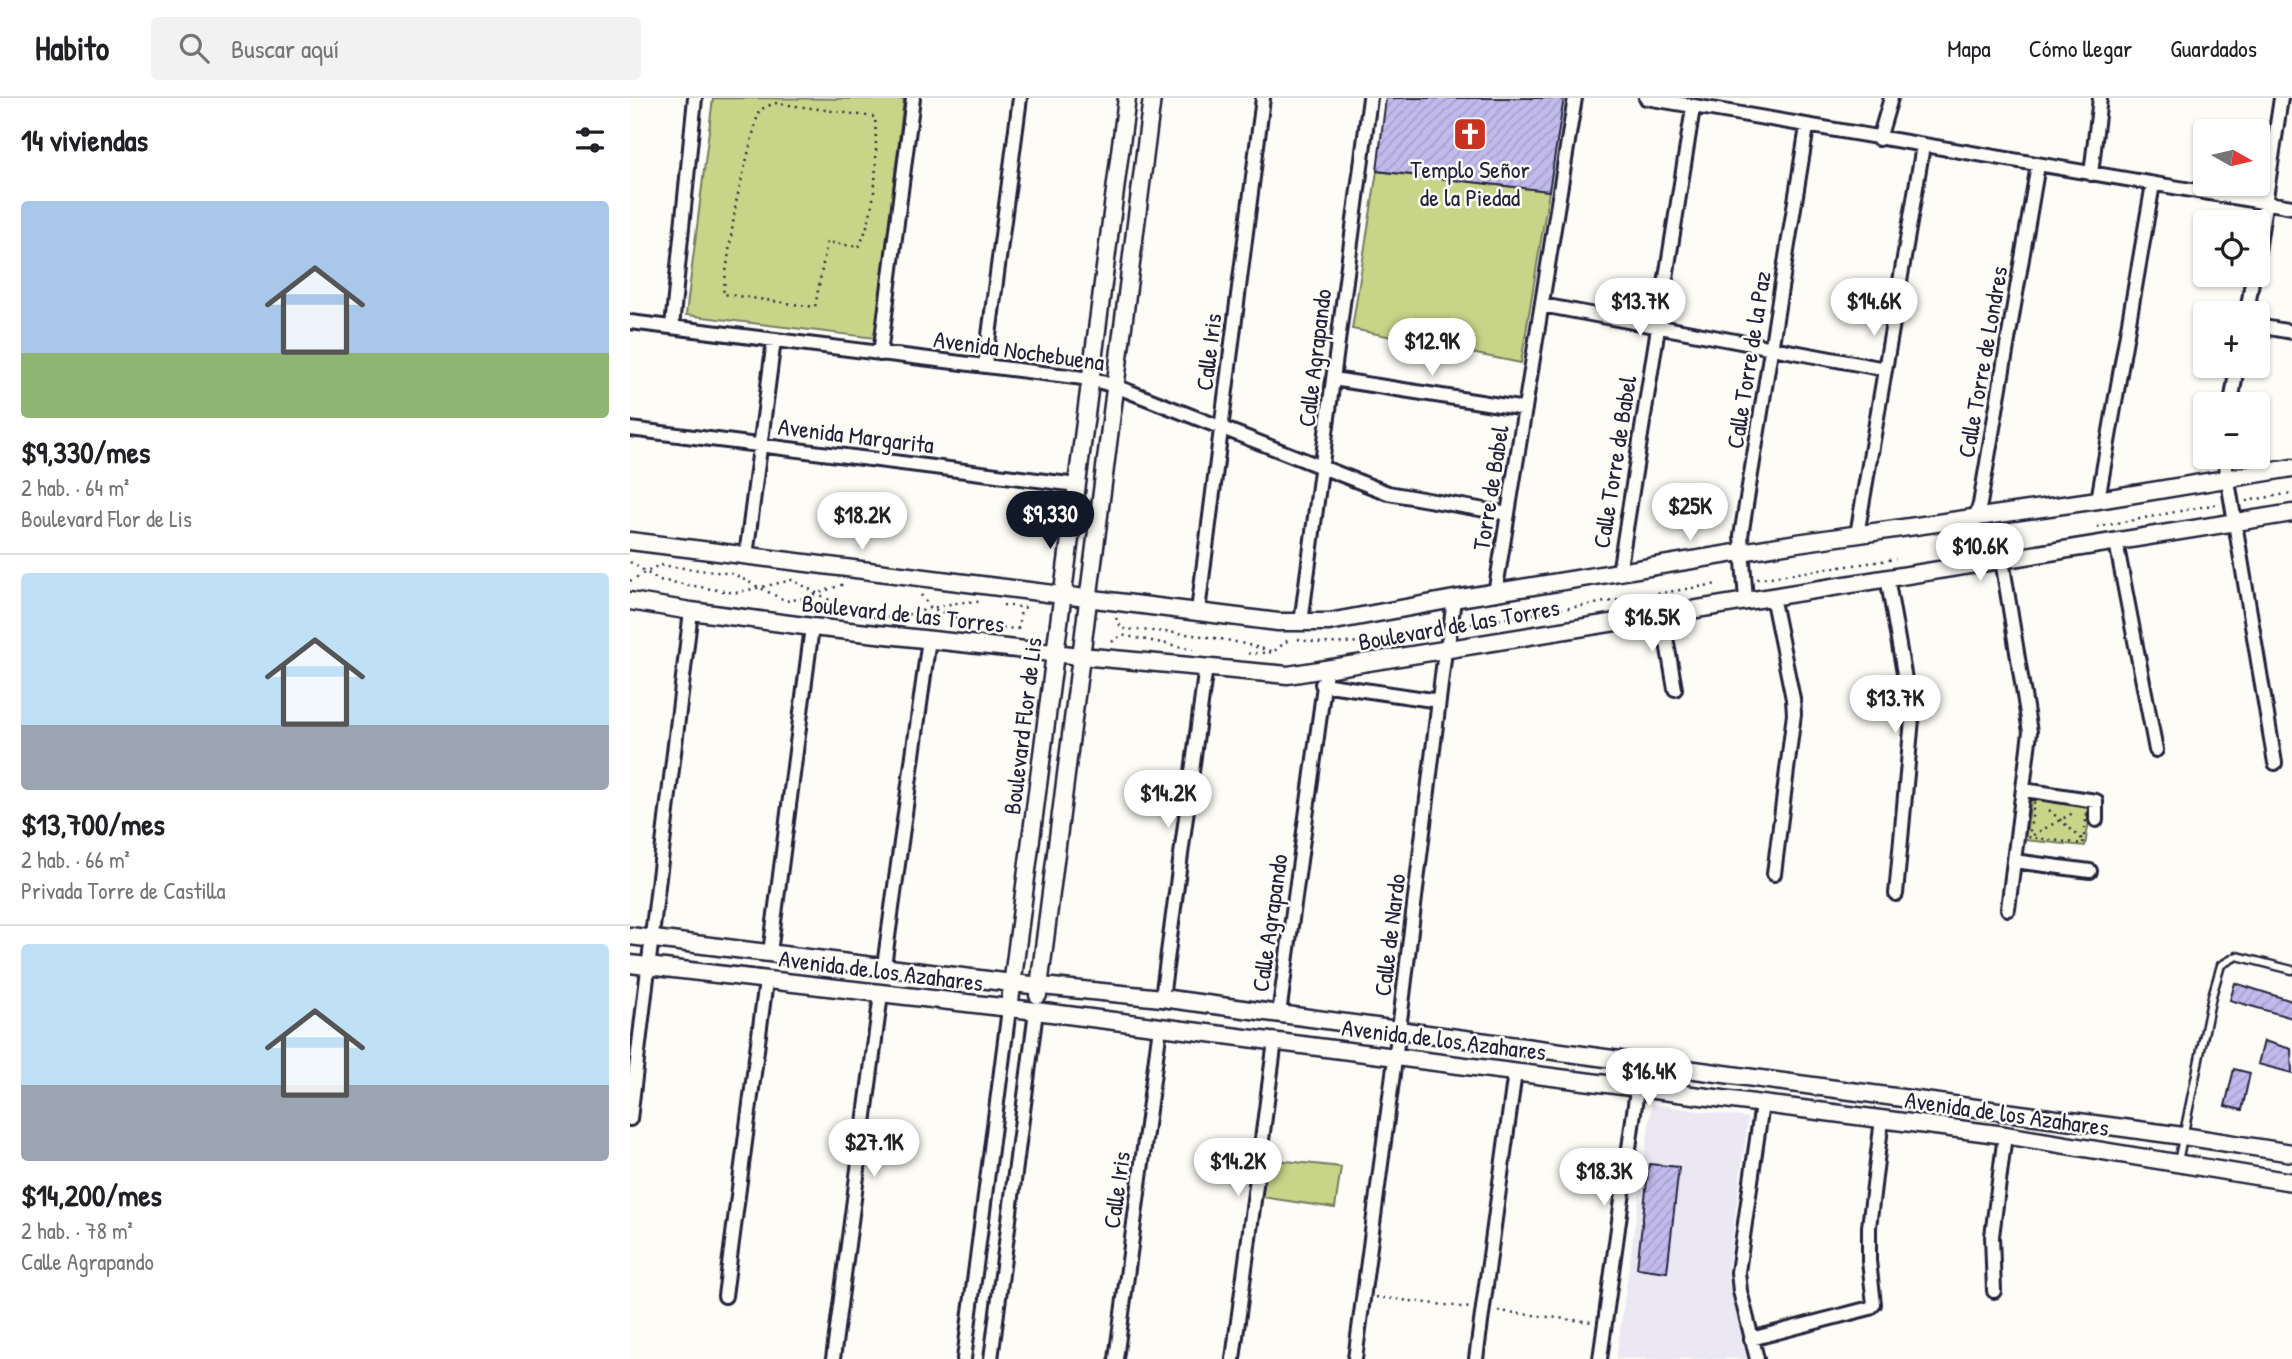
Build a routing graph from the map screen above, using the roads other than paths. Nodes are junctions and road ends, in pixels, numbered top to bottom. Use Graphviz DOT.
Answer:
graph roads {
  1 [pos="695,98"];
  2 [pos="913,98"];
  3 [pos="1020,98"];
  4 [pos="1127,98"];
  5 [pos="1152,98"];
  6 [pos="1263,98"];
  7 [pos="1370,98"];
  8 [pos="1575,98"];
  9 [pos="1646,98"];
  10 [pos="1891,98"];
  11 [pos="2100,98"];
  12 [pos="2281,98"];
  13 [pos="1703,105"];
  14 [pos="1807,127"];
  15 [pos="1880,139"];
  16 [pos="1923,146"];
  17 [pos="2038,165"];
  18 [pos="2091,174"];
  19 [pos="2152,184"];
  20 [pos="2266,203"];
  21 [pos="2292,207"];
  22 [pos="2265,210"];
  23 [pos="1542,304"];
  24 [pos="630,322"];
  25 [pos="1658,326"];
  26 [pos="672,327"];
  27 [pos="2270,328"];
  28 [pos="2292,332"];
  29 [pos="774,340"];
  30 [pos="1772,348"];
  31 [pos="880,354"];
  32 [pos="985,366"];
  33 [pos="1885,369"];
  34 [pos="1091,379"];
  35 [pos="1333,379"];
  36 [pos="1115,386"];
  37 [pos="1525,409"];
  38 [pos="1221,426"];
  39 [pos="630,429"];
  40 [pos="760,445"];
  41 [pos="1322,467"];
  42 [pos="2292,468"];
  43 [pos="2226,469"];
  44 [pos="2227,479"];
  45 [pos="1077,485"];
  46 [pos="2098,500"];
  47 [pos="2292,513"];
  48 [pos="1508,514"];
  49 [pos="1975,518"];
  50 [pos="2234,522"];
  51 [pos="1857,536"];
  52 [pos="630,541"];
  53 [pos="2116,542"];
  54 [pos="1742,553"];
  55 [pos="746,556"];
  56 [pos="2002,560"];
  57 [pos="1978,565"];
  58 [pos="1619,573"];
  59 [pos="1887,577"];
  60 [pos="1495,594"];
  61 [pos="1063,595"];
  62 [pos="1772,596"];
  63 [pos="1454,599"];
  64 [pos="1088,600"];
  65 [pos="1746,600"];
  66 [pos="630,601"];
  67 [pos="691,611"];
  68 [pos="1198,611"];
  69 [pos="1662,614"];
  70 [pos="1301,623"];
  71 [pos="813,627"];
  72 [pos="929,639"];
  73 [pos="1445,650"];
  74 [pos="1055,653"];
  75 [pos="1081,656"];
  76 [pos="1206,666"];
  77 [pos="1324,677"];
  78 [pos="1675,689"];
  79 [pos="1439,701"];
  80 [pos="2156,750"];
  81 [pos="2275,763"];
  82 [pos="2029,793"];
  83 [pos="2096,820"];
  84 [pos="2014,861"];
  85 [pos="2090,871"];
  86 [pos="1774,874"];
  87 [pos="1896,894"];
  88 [pos="2008,909"];
  89 [pos="630,936"];
  90 [pos="652,938"];
  91 [pos="770,953"];
  92 [pos="630,964"];
  93 [pos="649,966"];
  94 [pos="884,966"];
  95 [pos="2292,970"];
  96 [pos="766,981"];
  97 [pos="1012,983"];
  98 [pos="1039,986"];
  99 [pos="881,994"];
  100 [pos="1162,998"];
  101 [pos="1009,1009"];
  102 [pos="1036,1011"];
  103 [pos="1279,1014"];
  104 [pos="1160,1027"];
  105 [pos="1399,1029"];
  106 [pos="1275,1041"];
  107 [pos="1395,1057"];
  108 [pos="1641,1061"];
  109 [pos="1515,1072"];
  110 [pos="1638,1088"];
  111 [pos="1762,1104"];
  112 [pos="630,1119"];
  113 [pos="1882,1119"];
  114 [pos="2005,1135"];
  115 [pos="2183,1136"];
  116 [pos="2292,1153"];
  117 [pos="2178,1164"];
  118 [pos="2292,1182"];
  119 [pos="1994,1291"];
  120 [pos="725,1296"];
  121 [pos="1751,1339"];
  122 [pos="833,1359"];
  123 [pos="964,1359"];
  124 [pos="990,1359"];
  125 [pos="1116,1359"];
  126 [pos="1233,1359"];
  127 [pos="1355,1359"];
  128 [pos="1476,1359"];
  129 [pos="1600,1359"];
  130 [pos="1757,1359"];
  1 -- 26 [label="street"];
  2 -- 31 [label="street"];
  3 -- 32 [label="street"];
  4 -- 34 [label="street, Boulevard Flor de Lis"];
  5 -- 36 [label="street, Boulevard Flor de Lis"];
  6 -- 38 [label="street, Calle Iris"];
  7 -- 35 [label="street, Calle Agrapando"];
  8 -- 23 [label="street, Torre de Babel"];
  9 -- 13 [label="street"];
  10 -- 15 [label="street"];
  11 -- 18 [label="street"];
  12 -- 20 [label="street"];
  13 -- 14 [label="street"];
  13 -- 25 [label="street, Calle Torre de Babel"];
  14 -- 15 [label="street"];
  14 -- 30 [label="street, Calle Torre de la Paz"];
  15 -- 16 [label="street"];
  16 -- 17 [label="street"];
  16 -- 33 [label="street"];
  17 -- 18 [label="street"];
  17 -- 49 [label="street, Calle Torre de Londres"];
  18 -- 19 [label="street"];
  19 -- 20 [label="street"];
  19 -- 46 [label="street"];
  20 -- 21 [label="street"];
  20 -- 22 [label="street"];
  23 -- 25 [label="street"];
  23 -- 37 [label="street, Torre de Babel"];
  24 -- 26 [label="street, Avenida Nochebuena"];
  25 -- 30 [label="street"];
  25 -- 58 [label="street, Calle Torre de Babel"];
  26 -- 29 [label="street, Avenida Nochebuena"];
  27 -- 28 [label="street"];
  29 -- 31 [label="street, Avenida Nochebuena"];
  29 -- 40 [label="street"];
  30 -- 33 [label="street"];
  30 -- 54 [label="street, Calle Torre de la Paz"];
  31 -- 32 [label="street, Avenida Nochebuena"];
  32 -- 34 [label="street, Avenida Nochebuena"];
  33 -- 51 [label="street"];
  34 -- 36 [label="street, Avenida Nochebuena"];
  34 -- 45 [label="street, Boulevard Flor de Lis"];
  35 -- 37 [label="street"];
  35 -- 41 [label="street, Calle Agrapando"];
  36 -- 38 [label="street, Avenida Nochebuena"];
  36 -- 64 [label="street, Boulevard Flor de Lis"];
  37 -- 48 [label="street, Torre de Babel"];
  38 -- 41 [label="street, Avenida Nochebuena"];
  38 -- 68 [label="street, Calle Iris"];
  39 -- 40 [label="street, Avenida Margarita"];
  40 -- 45 [label="street, Avenida Margarita"];
  40 -- 55 [label="street"];
  41 -- 48 [label="street, Avenida Nochebuena"];
  41 -- 70 [label="street, Calle Agrapando"];
  42 -- 44 [label="street, Boulevard de las Torres"];
  43 -- 44 [label="street"];
  44 -- 46 [label="street, Boulevard de las Torres"];
  44 -- 50 [label="street"];
  45 -- 61 [label="street, Boulevard Flor de Lis"];
  46 -- 49 [label="street, Boulevard de las Torres"];
  47 -- 50 [label="street, Boulevard de las Torres"];
  48 -- 60 [label="street, Torre de Babel"];
  49 -- 51 [label="street, Boulevard de las Torres"];
  49 -- 57 [label="street, Calle Torre de Londres"];
  50 -- 53 [label="street, Boulevard de las Torres"];
  50 -- 81 [label="street"];
  51 -- 54 [label="street, Boulevard de las Torres"];
  52 -- 55 [label="street, Boulevard de las Torres"];
  53 -- 56 [label="street, Boulevard de las Torres"];
  53 -- 80 [label="street"];
  54 -- 58 [label="street, Boulevard de las Torres"];
  54 -- 65 [label="street, Calle Torre de la Paz"];
  55 -- 61 [label="street, Boulevard de las Torres"];
  56 -- 57 [label="street, Boulevard de las Torres"];
  56 -- 82 [label="street"];
  57 -- 59 [label="street, Boulevard de las Torres"];
  58 -- 60 [label="street, Boulevard de las Torres"];
  59 -- 62 [label="street, Boulevard de las Torres"];
  59 -- 87 [label="street"];
  60 -- 63 [label="street, Boulevard de las Torres"];
  61 -- 64 [label="street, Boulevard de las Torres"];
  61 -- 74 [label="street, Boulevard Flor de Lis"];
  62 -- 65 [label="street, Boulevard de las Torres"];
  62 -- 86 [label="street"];
  63 -- 70 [label="street, Boulevard de las Torres"];
  63 -- 73 [label="street, Calle de Nardo"];
  64 -- 68 [label="street, Boulevard de las Torres"];
  64 -- 75 [label="street, Boulevard Flor de Lis"];
  65 -- 69 [label="street, Boulevard de las Torres"];
  66 -- 67 [label="street, Boulevard de las Torres"];
  67 -- 71 [label="street, Boulevard de las Torres"];
  67 -- 90 [label="street"];
  68 -- 70 [label="street, Boulevard de las Torres"];
  69 -- 73 [label="street, Boulevard de las Torres"];
  69 -- 78 [label="street"];
  71 -- 72 [label="street, Boulevard de las Torres"];
  71 -- 91 [label="street"];
  72 -- 74 [label="street, Boulevard de las Torres"];
  72 -- 94 [label="street"];
  73 -- 77 [label="street, Boulevard de las Torres"];
  73 -- 79 [label="street, Calle de Nardo"];
  74 -- 75 [label="street, Boulevard de las Torres"];
  74 -- 97 [label="street, Boulevard Flor de Lis"];
  75 -- 76 [label="street, Boulevard de las Torres"];
  75 -- 98 [label="street, Boulevard Flor de Lis"];
  76 -- 77 [label="street, Boulevard de las Torres"];
  76 -- 100 [label="street"];
  77 -- 79 [label="street"];
  77 -- 103 [label="street, Calle Agrapando"];
  79 -- 105 [label="street, Calle de Nardo"];
  82 -- 83 [label="street"];
  82 -- 84 [label="street"];
  84 -- 85 [label="street"];
  84 -- 88 [label="street"];
  89 -- 90 [label="street, Avenida de los Azahares"];
  90 -- 91 [label="street, Avenida de los Azahares"];
  90 -- 93 [label="street"];
  91 -- 94 [label="street, Avenida de los Azahares"];
  92 -- 93 [label="street, Avenida de los Azahares"];
  93 -- 96 [label="street, Avenida de los Azahares"];
  93 -- 112 [label="street"];
  94 -- 97 [label="street, Avenida de los Azahares"];
  95 -- 115 [label="lane"];
  96 -- 99 [label="street, Avenida de los Azahares"];
  96 -- 120 [label="street"];
  97 -- 98 [label="street, Avenida de los Azahares"];
  97 -- 101 [label="street, Boulevard Flor de Lis"];
  98 -- 100 [label="street, Avenida de los Azahares"];
  98 -- 102 [label="street, Boulevard Flor de Lis"];
  99 -- 101 [label="street, Avenida de los Azahares"];
  99 -- 122 [label="street"];
  100 -- 103 [label="street, Avenida de los Azahares"];
  101 -- 102 [label="street, Avenida de los Azahares"];
  101 -- 123 [label="street, Boulevard Flor de Lis"];
  102 -- 104 [label="street, Avenida de los Azahares"];
  102 -- 124 [label="street, Boulevard Flor de Lis"];
  103 -- 105 [label="street, Avenida de los Azahares"];
  104 -- 106 [label="street, Avenida de los Azahares"];
  104 -- 125 [label="street, Calle Iris"];
  105 -- 107 [label="street, Calle de Nardo"];
  105 -- 108 [label="street, Avenida de los Azahares"];
  106 -- 107 [label="street, Avenida de los Azahares"];
  106 -- 126 [label="street"];
  107 -- 109 [label="street, Avenida de los Azahares"];
  107 -- 127 [label="street, Calle de Nardo"];
  108 -- 110 [label="street"];
  108 -- 115 [label="street, Avenida de los Azahares"];
  109 -- 110 [label="street, Avenida de los Azahares"];
  109 -- 128 [label="street"];
  110 -- 111 [label="street, Avenida de los Azahares"];
  110 -- 129 [label="street"];
  111 -- 113 [label="street, Avenida de los Azahares"];
  111 -- 121 [label="street"];
  113 -- 114 [label="street, Avenida de los Azahares"];
  113 -- 121 [label="street"];
  114 -- 117 [label="street, Avenida de los Azahares"];
  114 -- 119 [label="street"];
  115 -- 116 [label="street, Avenida de los Azahares"];
  115 -- 117 [label="lane"];
  117 -- 118 [label="street, Avenida de los Azahares"];
  121 -- 130 [label="street"];
}
